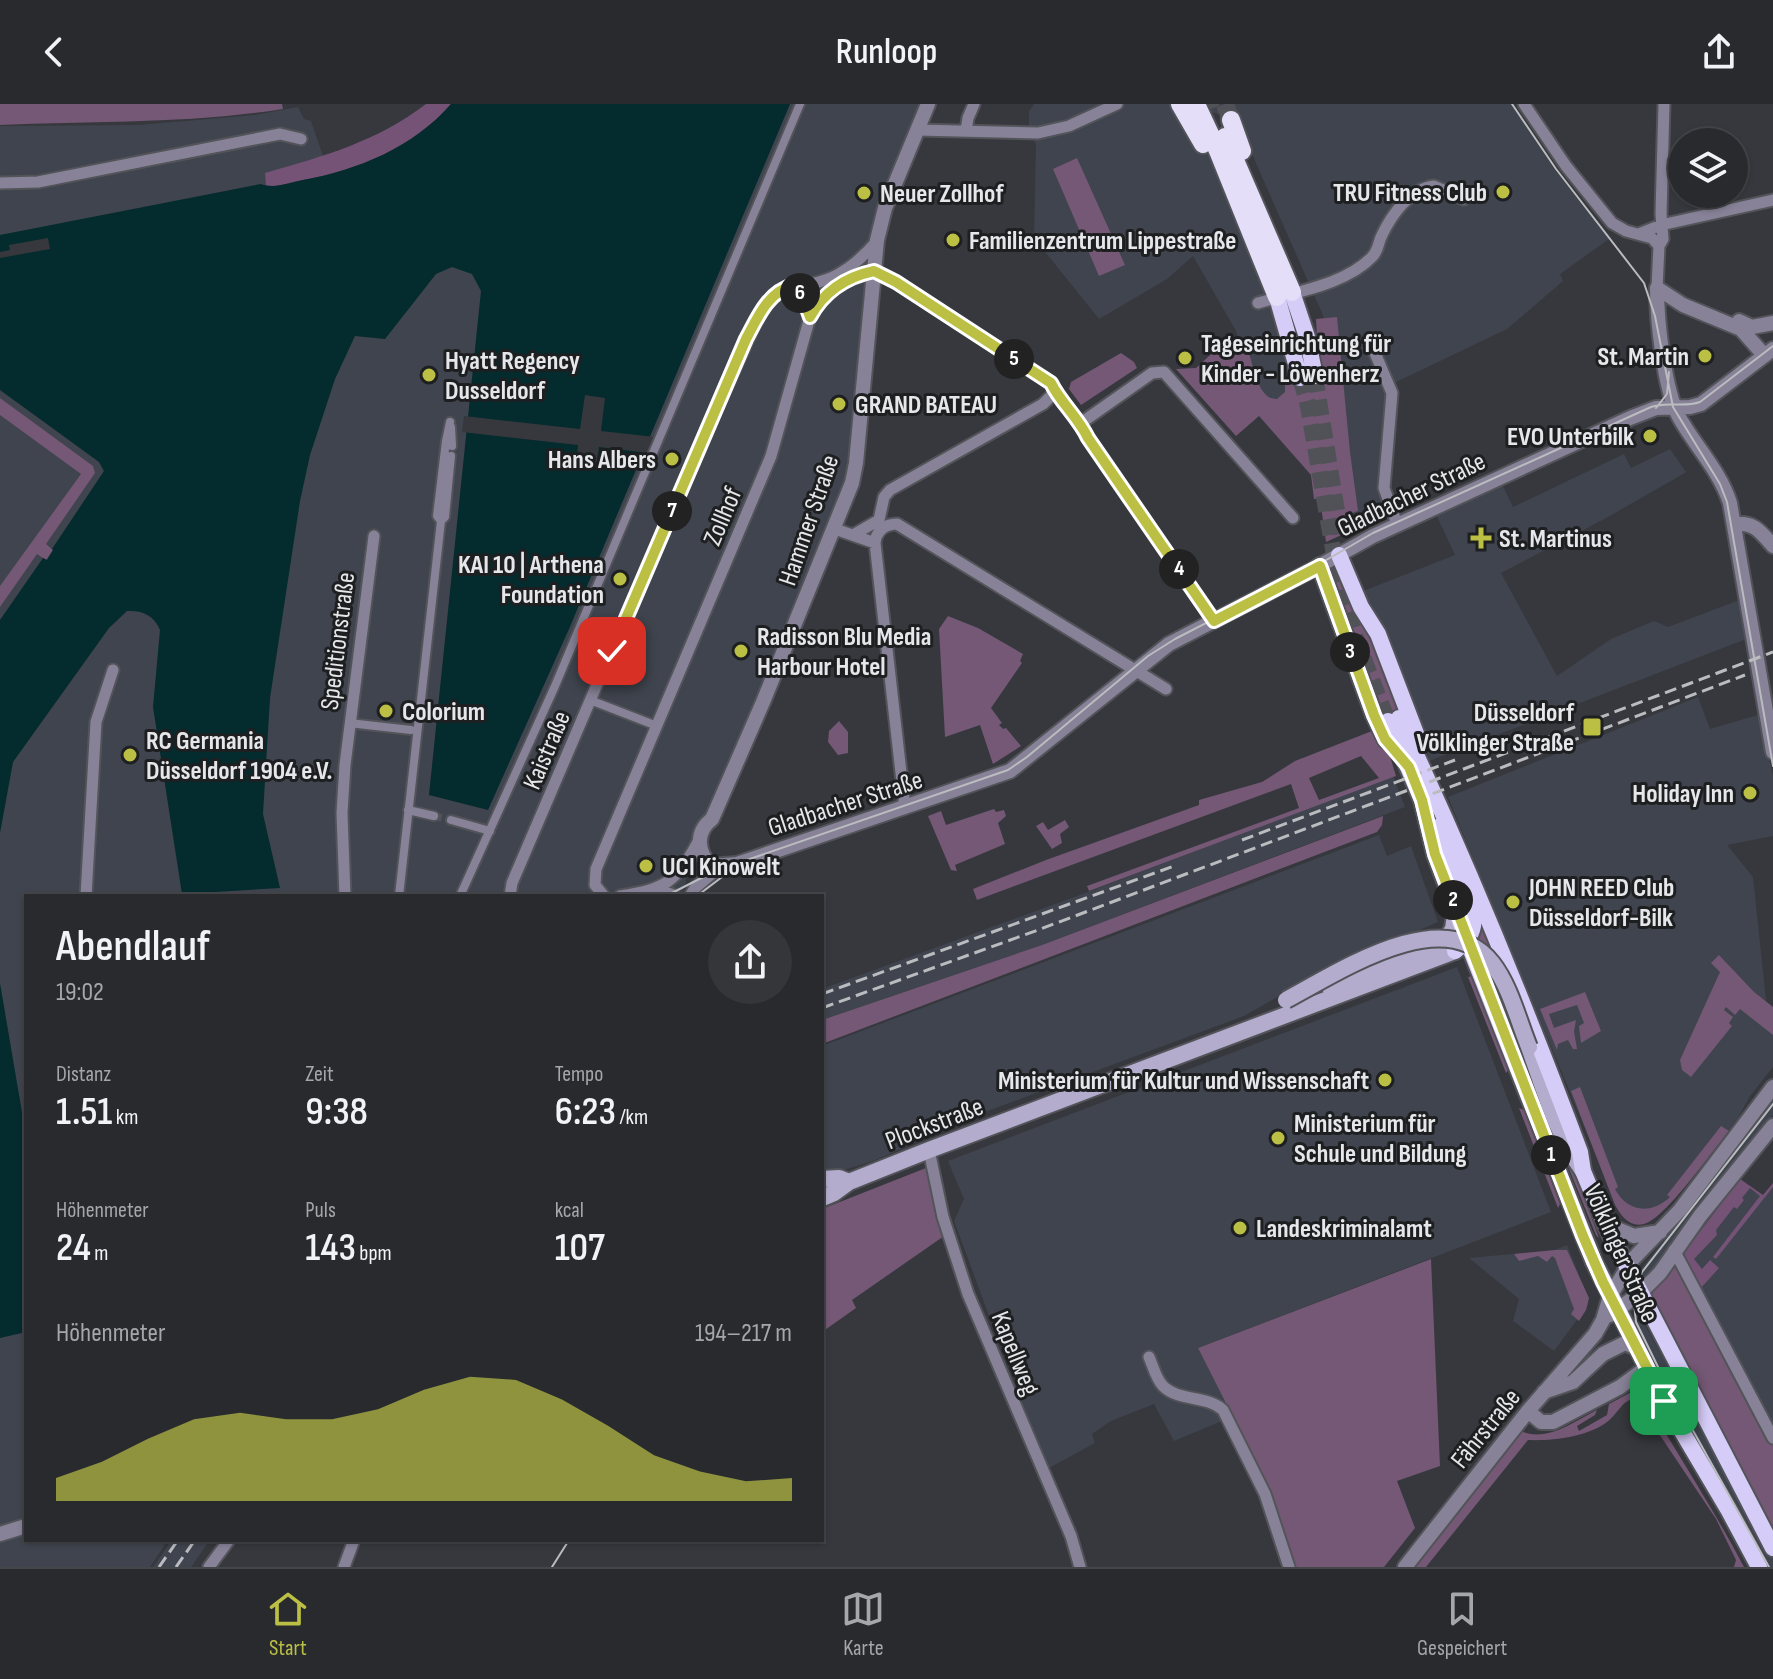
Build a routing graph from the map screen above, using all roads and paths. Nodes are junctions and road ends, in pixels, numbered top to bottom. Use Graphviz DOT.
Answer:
graph roads {
  1 [pos="800,104"];
  2 [pos="928,104"];
  3 [pos="974,104"];
  4 [pos="1117,104"];
  5 [pos="1180,104"];
  6 [pos="1524,104"];
  7 [pos="1664,104"];
  8 [pos="1203,106"];
  9 [pos="1231,120"];
  10 [pos="918,130"];
  11 [pos="966,131"];
  12 [pos="301,139"];
  13 [pos="0,183"];
  14 [pos="1464,199"];
  15 [pos="1773,200"];
  16 [pos="1248,207"];
  17 [pos="1661,225"];
  18 [pos="1641,233"];
  19 [pos="877,240"];
  20 [pos="1659,246"];
  21 [pos="874,271"];
  22 [pos="793,285"];
  23 [pos="1657,288"];
  24 [pos="1284,295"];
  25 [pos="1258,303"];
  26 [pos="810,317"];
  27 [pos="1773,323"];
  28 [pos="1750,330"];
  29 [pos="1375,353"];
  30 [pos="1770,356"];
  31 [pos="1307,377"];
  32 [pos="1668,380"];
  33 [pos="1054,393"];
  34 [pos="1701,404"];
  35 [pos="1675,407"];
  36 [pos="1648,410"];
  37 [pos="1081,423"];
  38 [pos="1692,438"];
  39 [pos="452,446"];
  40 [pos="451,456"];
  41 [pos="1293,518"];
  42 [pos="441,521"];
  43 [pos="1397,524"];
  44 [pos="1734,524"];
  45 [pos="835,529"];
  46 [pos="853,535"];
  47 [pos="374,536"];
  48 [pos="875,543"];
  49 [pos="1773,546"];
  50 [pos="1339,555"];
  51 [pos="1320,566"];
  52 [pos="1214,621"];
  53 [pos="1136,669"];
  54 [pos="113,670"];
  55 [pos="1166,689"];
  56 [pos="590,700"];
  57 [pos="1393,719"];
  58 [pos="349,723"];
  59 [pos="657,726"];
  60 [pos="411,730"];
  61 [pos="1773,752"];
  62 [pos="1414,764"];
  63 [pos="905,808"];
  64 [pos="408,810"];
  65 [pos="1441,811"];
  66 [pos="434,816"];
  67 [pos="712,819"];
  68 [pos="451,820"];
  69 [pos="490,831"];
  70 [pos="698,842"];
  71 [pos="721,866"];
  72 [pos="655,890"];
  73 [pos="86,894"];
  74 [pos="345,894"];
  75 [pos="399,894"];
  76 [pos="461,894"];
  77 [pos="510,894"];
  78 [pos="602,894"];
  79 [pos="632,894"];
  80 [pos="666,894"];
  81 [pos="691,894"];
  82 [pos="1461,944"];
  83 [pos="1242,1030"];
  84 [pos="1773,1087"];
  85 [pos="1773,1126"];
  86 [pos="929,1150"];
  87 [pos="1583,1171"];
  88 [pos="824,1179"];
  89 [pos="849,1182"];
  90 [pos="824,1197"];
  91 [pos="1607,1228"];
  92 [pos="1660,1232"];
  93 [pos="1583,1236"];
  94 [pos="1674,1250"];
  95 [pos="1626,1269"];
  96 [pos="1639,1294"];
  97 [pos="1610,1309"];
  98 [pos="1636,1348"];
  99 [pos="1149,1357"];
  100 [pos="1647,1367"];
  101 [pos="1544,1392"];
  102 [pos="1528,1411"];
  103 [pos="1773,1438"];
  104 [pos="24,1527"];
  105 [pos="0,1534"];
  106 [pos="228,1542"];
  107 [pos="353,1542"];
  108 [pos="1773,1548"];
  109 [pos="209,1567"];
  110 [pos="344,1567"];
  111 [pos="1080,1567"];
  112 [pos="1289,1567"];
  113 [pos="1405,1567"];
  114 [pos="1759,1567"];
  1 -- 69 [label="street"];
  2 -- 10 [label="street, Hammer Straße"];
  3 -- 11 [label="street"];
  4 -- 11 [label="street"];
  5 -- 16 [label="highway"];
  6 -- 18 [label="street"];
  7 -- 17 [label="street"];
  8 -- 16 [label="highway"];
  9 -- 16 [label="highway"];
  10 -- 11 [label="street"];
  10 -- 19 [label="street, Hammer Straße"];
  12 -- 13 [label="street"];
  14 -- 24 [label="street"];
  15 -- 17 [label="street"];
  16 -- 24 [label="highway"];
  17 -- 18 [label="street"];
  17 -- 20 [label="street"];
  18 -- 20 [label="street"];
  19 -- 21 [label="street, Hammer Straße"];
  19 -- 22 [label="street, Kaistraße"];
  20 -- 23 [label="street"];
  21 -- 26 [label="street, Zollhof"];
  21 -- 33 [label="street"];
  21 -- 45 [label="street, Hammer Straße"];
  22 -- 26 [label="street"];
  22 -- 56 [label="street, Kaistraße"];
  23 -- 28 [label="street"];
  23 -- 32 [label="street"];
  24 -- 25 [label="street"];
  24 -- 31 [label="main road"];
  26 -- 59 [label="street, Zollhof"];
  27 -- 28 [label="street"];
  28 -- 30 [label="street"];
  29 -- 43 [label="street"];
  30 -- 34 [label="street"];
  32 -- 35 [label="street"];
  32 -- 36 [label="street"];
  33 -- 37 [label="street"];
  33 -- 46 [label="street"];
  34 -- 35 [label="street, Gladbacher Straße"];
  34 -- 38 [label="street"];
  35 -- 36 [label="street, Gladbacher Straße"];
  35 -- 38 [label="street"];
  36 -- 43 [label="street, Gladbacher Straße"];
  37 -- 41 [label="street"];
  37 -- 52 [label="street"];
  38 -- 44 [label="street"];
  39 -- 42 [label="street"];
  40 -- 42 [label="street"];
  42 -- 64 [label="street"];
  43 -- 50 [label="street, Gladbacher Straße"];
  44 -- 49 [label="street"];
  44 -- 61 [label="street"];
  45 -- 46 [label="street"];
  45 -- 67 [label="street, Hammer Straße"];
  46 -- 48 [label="street"];
  47 -- 58 [label="street, Speditionstraße"];
  48 -- 53 [label="street"];
  48 -- 63 [label="street"];
  50 -- 51 [label="street, Gladbacher Straße"];
  50 -- 62 [label="main road"];
  51 -- 52 [label="street, Gladbacher Straße"];
  51 -- 62 [label="main road"];
  52 -- 53 [label="street, Gladbacher Straße"];
  53 -- 55 [label="street"];
  53 -- 63 [label="street, Gladbacher Straße"];
  54 -- 73 [label="street"];
  56 -- 59 [label="street"];
  56 -- 77 [label="street, Kaistraße"];
  57 -- 62 [label="main road, Völklinger Straße"];
  58 -- 60 [label="street"];
  58 -- 74 [label="street, Speditionstraße"];
  59 -- 78 [label="street, Zollhof"];
  62 -- 65 [label="main road, Völklinger Straße"];
  62 -- 82 [label="main road, Völklinger Straße"];
  63 -- 71 [label="street, Gladbacher Straße"];
  64 -- 66 [label="street"];
  64 -- 75 [label="street"];
  65 -- 82 [label="main road"];
  65 -- 87 [label="main road, Völklinger Straße"];
  67 -- 70 [label="street, Hammer Straße"];
  67 -- 71 [label="street, Hammer Straße"];
  68 -- 69 [label="street"];
  69 -- 76 [label="street"];
  70 -- 71 [label="street"];
  70 -- 72 [label="street"];
  71 -- 81 [label="street"];
  72 -- 79 [label="street"];
  72 -- 80 [label="street"];
  82 -- 83 [label="main road, Plockstraße"];
  82 -- 93 [label="main road, Völklinger Straße"];
  83 -- 86 [label="main road, Plockstraße"];
  83 -- 87 [label="main road, bridge"];
  84 -- 92 [label="street, Fährstraße"];
  85 -- 94 [label="street, Fährstraße"];
  86 -- 89 [label="main road, Plockstraße"];
  86 -- 111 [label="street, Kapellweg"];
  87 -- 91 [label="main road, Völklinger Straße"];
  88 -- 89 [label="main road, Plockstraße"];
  89 -- 90 [label="main road, Plockstraße"];
  91 -- 92 [label="street"];
  91 -- 93 [label="main road"];
  91 -- 95 [label="main road, Völklinger Straße"];
  92 -- 95 [label="street, Fährstraße"];
  93 -- 97 [label="main road, Völklinger Straße"];
  94 -- 96 [label="street, Fährstraße"];
  94 -- 103 [label="street, Völklinger Straße"];
  95 -- 96 [label="main road, Völklinger Straße"];
  95 -- 97 [label="street, Fährstraße"];
  96 -- 97 [label="street, Fährstraße"];
  96 -- 108 [label="main road, Völklinger Straße"];
  97 -- 98 [label="main road, Völklinger Straße"];
  97 -- 101 [label="street, Fährstraße"];
  98 -- 100 [label="main road, Völklinger Straße"];
  98 -- 101 [label="street"];
  99 -- 112 [label="street"];
  100 -- 102 [label="street"];
  100 -- 114 [label="main road, Völklinger Straße"];
  101 -- 102 [label="street, Fährstraße"];
  102 -- 113 [label="street, Fährstraße"];
  104 -- 105 [label="street"];
  106 -- 109 [label="street"];
  107 -- 110 [label="street"];
}
